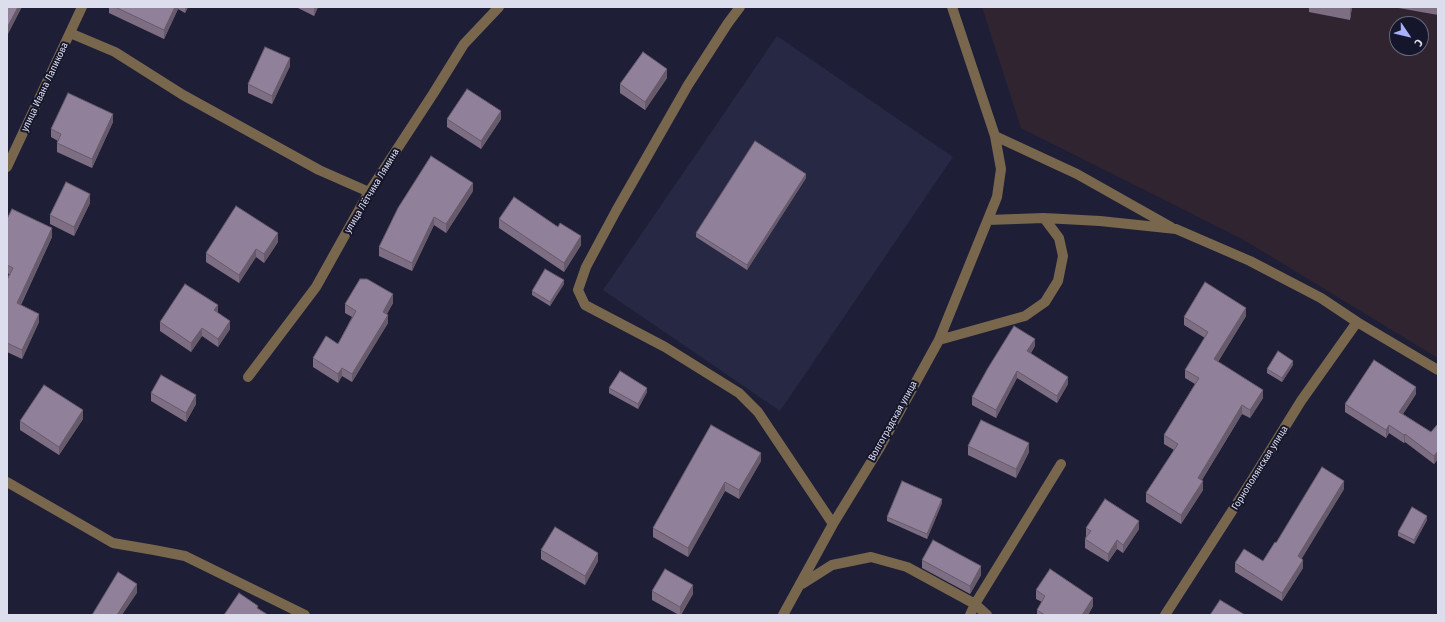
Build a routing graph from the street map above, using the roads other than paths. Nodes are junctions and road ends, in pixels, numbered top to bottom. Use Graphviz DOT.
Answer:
graph roads {
  1 [pos="82,7"];
  2 [pos="499,7"];
  3 [pos="740,7"];
  4 [pos="952,7"];
  5 [pos="70,33"];
  6 [pos="995,136"];
  7 [pos="7,167"];
  8 [pos="369,192"];
  9 [pos="1044,218"];
  10 [pos="988,220"];
  11 [pos="1176,230"];
  12 [pos="1356,322"];
  13 [pos="939,340"];
  14 [pos="1438,370"];
  15 [pos="248,377"];
  16 [pos="1061,464"];
  17 [pos="7,482"];
  18 [pos="833,524"];
  19 [pos="800,584"];
  20 [pos="975,604"];
  21 [pos="305,615"];
  22 [pos="783,615"];
  23 [pos="970,615"];
  24 [pos="987,615"];
  25 [pos="1165,615"];
  1 -- 5 [label="street, улица Ивана Лапикова"];
  2 -- 8 [label="street, улица Лётчика Лямина"];
  3 -- 18 [label="street"];
  4 -- 6 [label="street, Волгоградская улица"];
  5 -- 7 [label="street, улица Ивана Лапикова"];
  5 -- 8 [label="street"];
  6 -- 10 [label="street, Волгоградская улица"];
  6 -- 11 [label="street"];
  8 -- 15 [label="street, улица Лётчика Лямина"];
  9 -- 10 [label="street"];
  9 -- 11 [label="street"];
  9 -- 13 [label="street"];
  10 -- 13 [label="street, Волгоградская улица"];
  11 -- 12 [label="street"];
  12 -- 14 [label="street"];
  12 -- 25 [label="street, Горнополянская улица"];
  13 -- 18 [label="street, Волгоградская улица"];
  16 -- 20 [label="street"];
  17 -- 21 [label="street"];
  18 -- 19 [label="street, Волгоградская улица"];
  19 -- 20 [label="street"];
  19 -- 22 [label="street, Волгоградская улица"];
  20 -- 23 [label="street"];
  20 -- 24 [label="street"];
}
